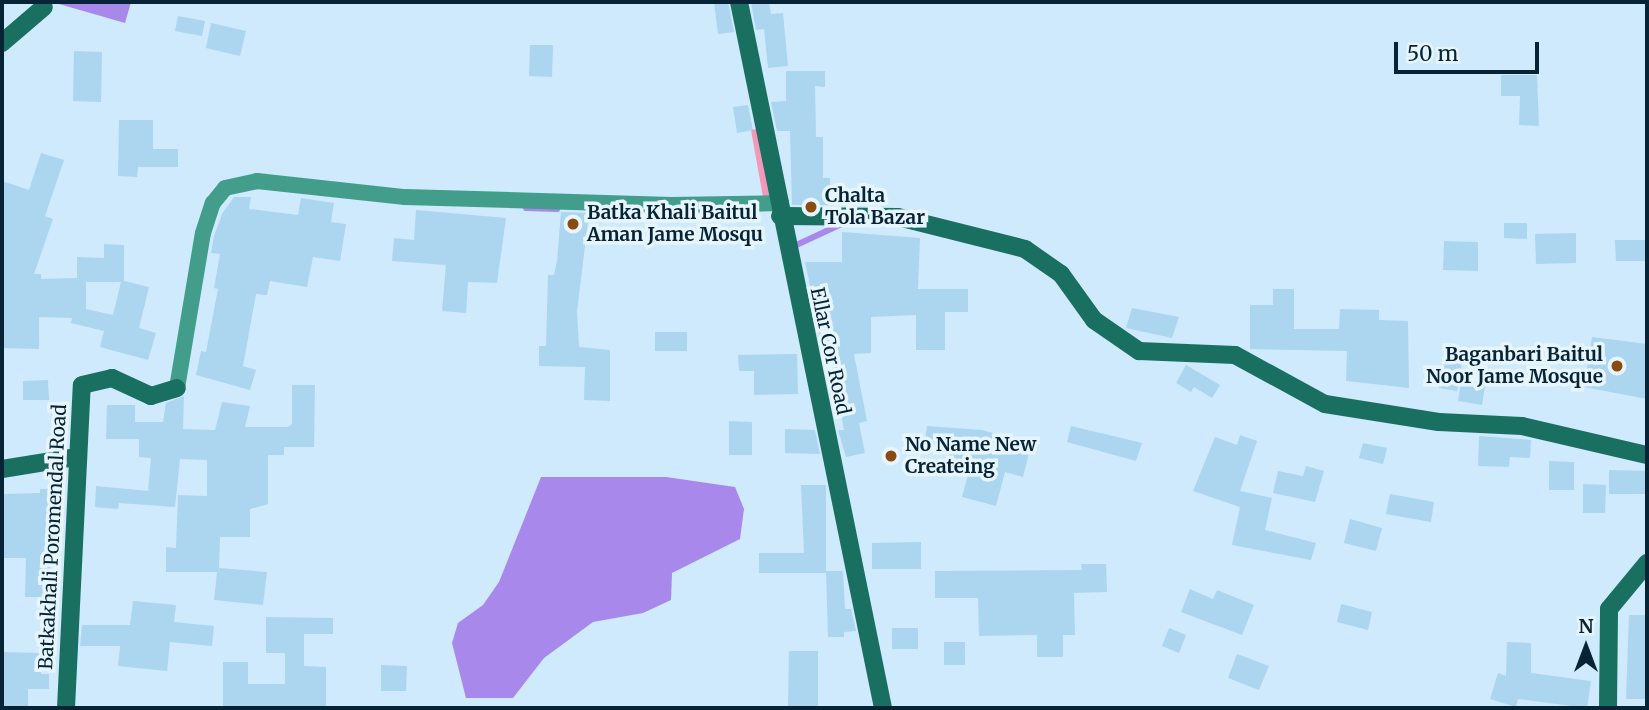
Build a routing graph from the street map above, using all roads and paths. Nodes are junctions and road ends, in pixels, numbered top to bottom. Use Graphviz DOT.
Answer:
graph roads {
  1 [pos="739,2"];
  2 [pos="44,6"];
  3 [pos="2,43"];
  4 [pos="780,209"];
  5 [pos="177,388"];
  6 [pos="1647,455"];
  7 [pos="77,457"];
  8 [pos="2,469"];
  9 [pos="1647,563"];
  10 [pos="66,708"];
  11 [pos="883,708"];
  12 [pos="1608,708"];
  1 -- 4 [label="street, Ellar Cor Road"];
  2 -- 3 [label="street"];
  4 -- 5 [label="street"];
  4 -- 6 [label="street"];
  4 -- 11 [label="street, Ellar Cor Road"];
  5 -- 7 [label="street, Batkakhali Poromendal Road"];
  7 -- 8 [label="street"];
  7 -- 10 [label="street, Batkakhali Poromendal Road"];
  9 -- 12 [label="street"];
}
